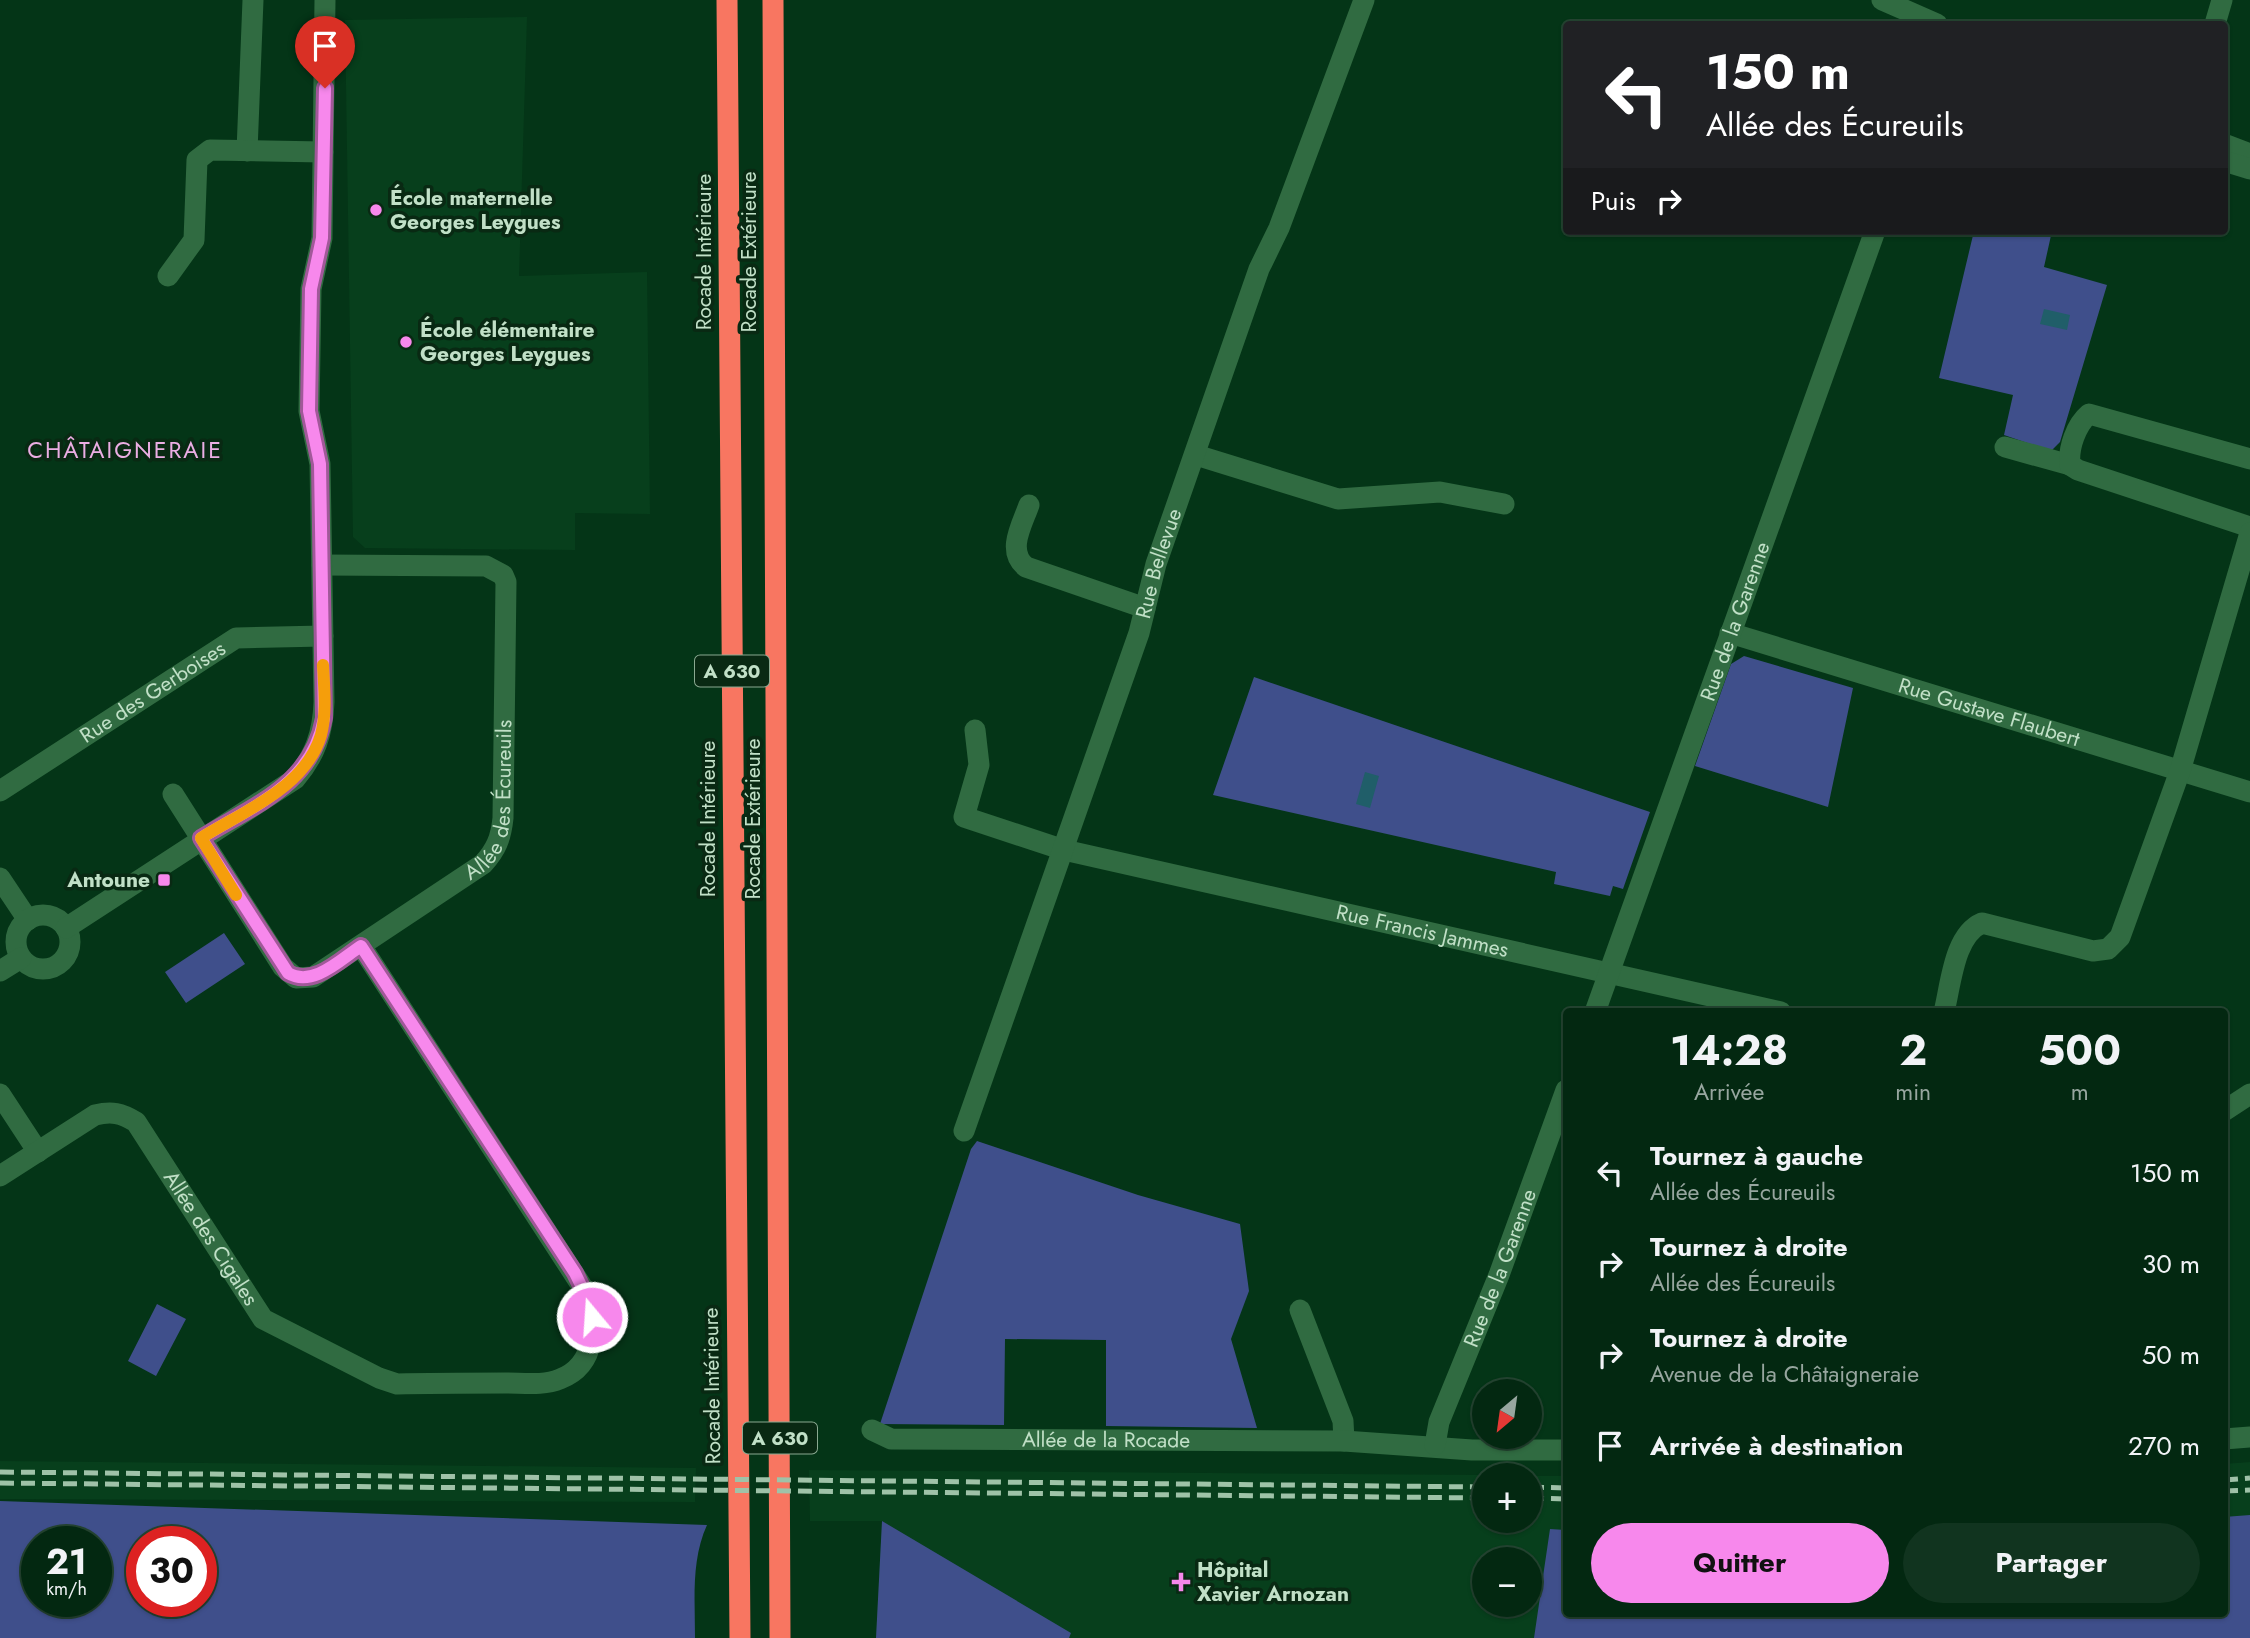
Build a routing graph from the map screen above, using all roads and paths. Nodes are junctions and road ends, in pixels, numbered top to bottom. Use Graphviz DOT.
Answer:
graph roads {
  1 [pos="253,0"];
  2 [pos="326,0"];
  3 [pos="727,0"];
  4 [pos="773,0"];
  5 [pos="1364,0"];
  6 [pos="2222,0"];
  7 [pos="1882,1"];
  8 [pos="1930,21"];
  9 [pos="2216,21"];
  10 [pos="2228,146"];
  11 [pos="247,151"];
  12 [pos="323,152"];
  13 [pos="2250,154"];
  14 [pos="2228,162"];
  15 [pos="2250,169"];
  16 [pos="1874,235"];
  17 [pos="168,276"];
  18 [pos="2005,447"];
  19 [pos="1196,455"];
  20 [pos="2250,459"];
  21 [pos="2070,465"];
  22 [pos="1504,504"];
  23 [pos="1029,505"];
  24 [pos="2250,527"];
  25 [pos="2250,533"];
  26 [pos="322,565"];
  27 [pos="1145,608"];
  28 [pos="1730,633"];
  29 [pos="323,636"];
  30 [pos="975,730"];
  31 [pos="2180,771"];
  32 [pos="0,791"];
  33 [pos="2250,792"];
  34 [pos="173,794"];
  35 [pos="201,838"];
  36 [pos="1064,850"];
  37 [pos="0,878"];
  38 [pos="28,920"];
  39 [pos="66,928"];
  40 [pos="361,946"];
  41 [pos="20,958"];
  42 [pos="0,971"];
  43 [pos="1609,973"];
  44 [pos="1596,1008"];
  45 [pos="1763,1008"];
  46 [pos="1945,1008"];
  47 [pos="0,1094"];
  48 [pos="2250,1094"];
  49 [pos="1563,1098"];
  50 [pos="2228,1108"];
  51 [pos="964,1131"];
  52 [pos="38,1152"];
  53 [pos="0,1176"];
  54 [pos="1300,1310"];
  55 [pos="872,1430"];
  56 [pos="2250,1437"];
  57 [pos="2228,1439"];
  58 [pos="1343,1441"];
  59 [pos="1435,1445"];
  60 [pos="1563,1450"];
  61 [pos="740,1638"];
  62 [pos="780,1638"];
  1 -- 11 [label="street"];
  2 -- 12 [label="street"];
  3 -- 61 [label="highway, Rocade Intérieure / A 630"];
  4 -- 62 [label="highway, Rocade Extérieure / A 630"];
  5 -- 19 [label="street, Rue Bellevue"];
  6 -- 9 [label="street"];
  7 -- 8 [label="street"];
  10 -- 13 [label="street"];
  11 -- 12 [label="street"];
  11 -- 17 [label="street"];
  12 -- 26 [label="street"];
  14 -- 15 [label="street"];
  16 -- 28 [label="street, Rue de la Garenne"];
  18 -- 21 [label="street"];
  19 -- 22 [label="street"];
  19 -- 27 [label="street, Rue Bellevue"];
  20 -- 21 [label="street"];
  21 -- 24 [label="street"];
  23 -- 27 [label="street"];
  25 -- 31 [label="street"];
  26 -- 29 [label="street"];
  26 -- 40 [label="street, Allée des Écureuils"];
  27 -- 36 [label="street, Rue Bellevue"];
  28 -- 31 [label="street, Rue Gustave Flaubert"];
  28 -- 43 [label="street, Rue de la Garenne"];
  29 -- 32 [label="street, Rue des Gerboises"];
  29 -- 35 [label="street"];
  30 -- 36 [label="street, Rue Francis Jammes"];
  31 -- 33 [label="street, Rue Gustave Flaubert"];
  31 -- 46 [label="street"];
  34 -- 35 [label="street, Allée des Écureuils"];
  35 -- 39 [label="street"];
  35 -- 40 [label="street, Allée des Écureuils"];
  36 -- 43 [label="street, Rue Francis Jammes"];
  36 -- 51 [label="street, Rue Bellevue"];
  37 -- 38 [label="street"];
  38 -- 39 [label="street"];
  38 -- 41 [label="street"];
  39 -- 41 [label="street"];
  40 -- 52 [label="street, Allée des Cigales"];
  41 -- 42 [label="street"];
  43 -- 44 [label="street, Rue de la Garenne"];
  43 -- 45 [label="street, Rue Francis Jammes"];
  47 -- 52 [label="street"];
  48 -- 50 [label="street"];
  49 -- 59 [label="street, Rue de la Garenne"];
  52 -- 53 [label="street, Allée des Cigales"];
  54 -- 58 [label="street"];
  55 -- 58 [label="street, Allée de la Rocade"];
  56 -- 57 [label="street"];
  58 -- 59 [label="street, Allée de la Rocade"];
  59 -- 60 [label="street, Allée de la Rocade"];
}
